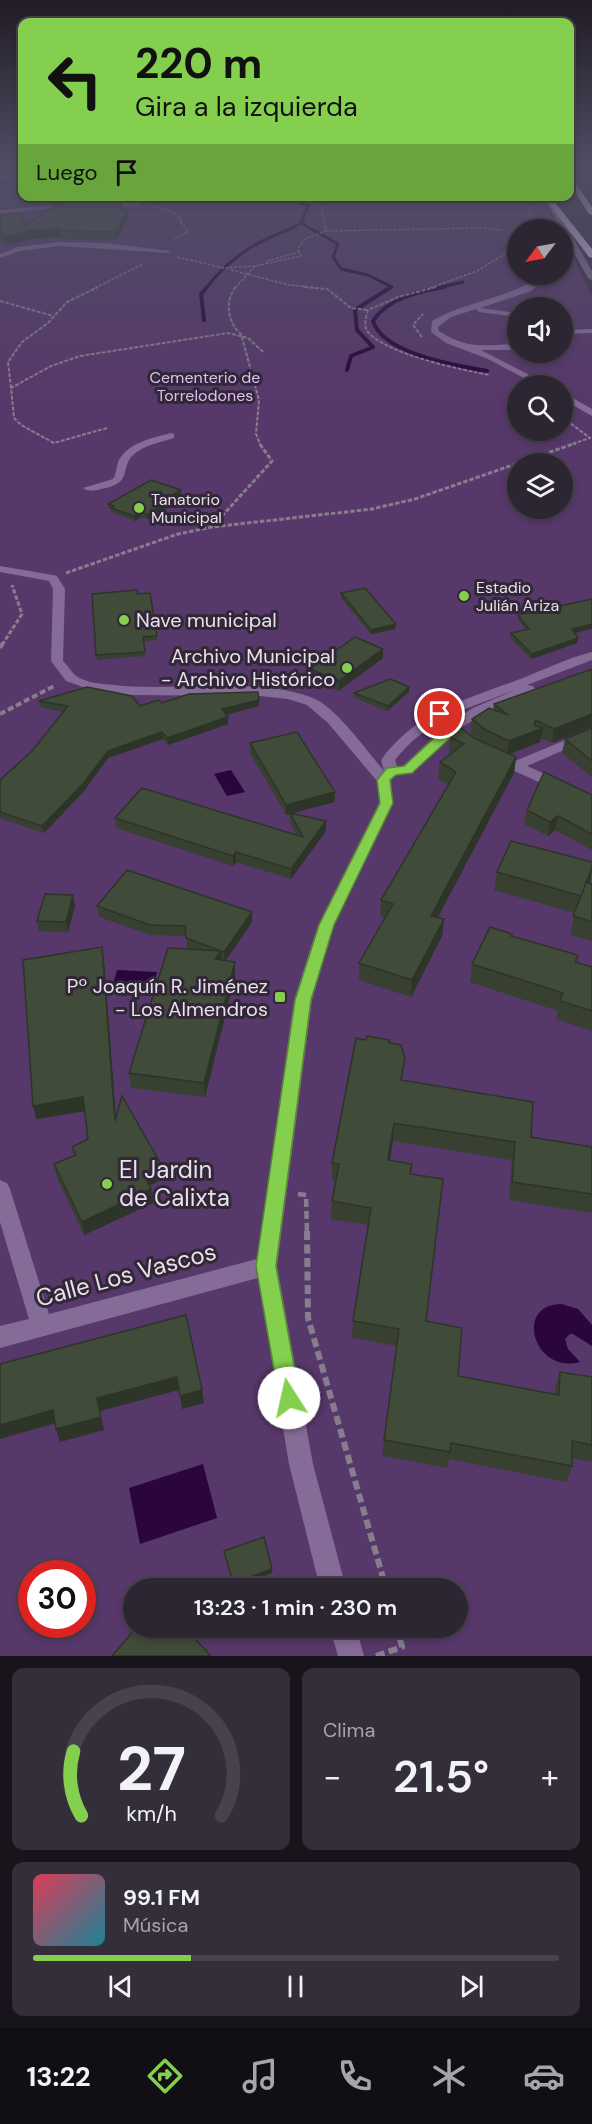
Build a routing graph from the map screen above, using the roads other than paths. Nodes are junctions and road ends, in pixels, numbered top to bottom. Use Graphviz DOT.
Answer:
graph roads {
  1 [pos="573,243"];
  2 [pos="166,252"];
  3 [pos="0,255"];
  4 [pos="592,278"];
  5 [pos="533,285"];
  6 [pos="457,312"];
  7 [pos="507,313"];
  8 [pos="573,325"];
  9 [pos="592,325"];
  10 [pos="592,331"];
  11 [pos="573,332"];
  12 [pos="460,345"];
  13 [pos="507,348"];
  14 [pos="524,375"];
  15 [pos="573,401"];
  16 [pos="592,413"];
  17 [pos="171,436"];
  18 [pos="88,488"];
  19 [pos="0,569"];
  20 [pos="592,656"];
  21 [pos="592,667"];
  22 [pos="440,714"];
  23 [pos="451,728"];
  24 [pos="592,733"];
  25 [pos="463,738"];
  26 [pos="478,749"];
  27 [pos="515,766"];
  28 [pos="388,775"];
  29 [pos="592,801"];
  30 [pos="0,1189"];
  31 [pos="266,1266"];
  32 [pos="42,1326"];
  33 [pos="0,1337"];
  34 [pos="330,1578"];
  35 [pos="346,1638"];
  36 [pos="351,1656"];
  1 -- 4 [label="street"];
  2 -- 3 [label="street"];
  5 -- 6 [label="street"];
  6 -- 7 [label="street"];
  6 -- 12 [label="street"];
  8 -- 9 [label="street"];
  10 -- 11 [label="street"];
  12 -- 13 [label="street"];
  12 -- 14 [label="street"];
  15 -- 16 [label="street"];
  17 -- 18 [label="street"];
  19 -- 28 [label="street"];
  20 -- 22 [label="street"];
  21 -- 23 [label="street"];
  22 -- 23 [label="street"];
  22 -- 28 [label="street"];
  23 -- 25 [label="street"];
  23 -- 28 [label="street"];
  24 -- 27 [label="street"];
  26 -- 27 [label="street"];
  27 -- 29 [label="street"];
  28 -- 31 [label="street"];
  30 -- 32 [label="street"];
  31 -- 32 [label="street, Calle Los Vascos"];
  31 -- 34 [label="street"];
  32 -- 33 [label="street, Calle Los Vascos"];
  35 -- 36 [label="street"];
}
